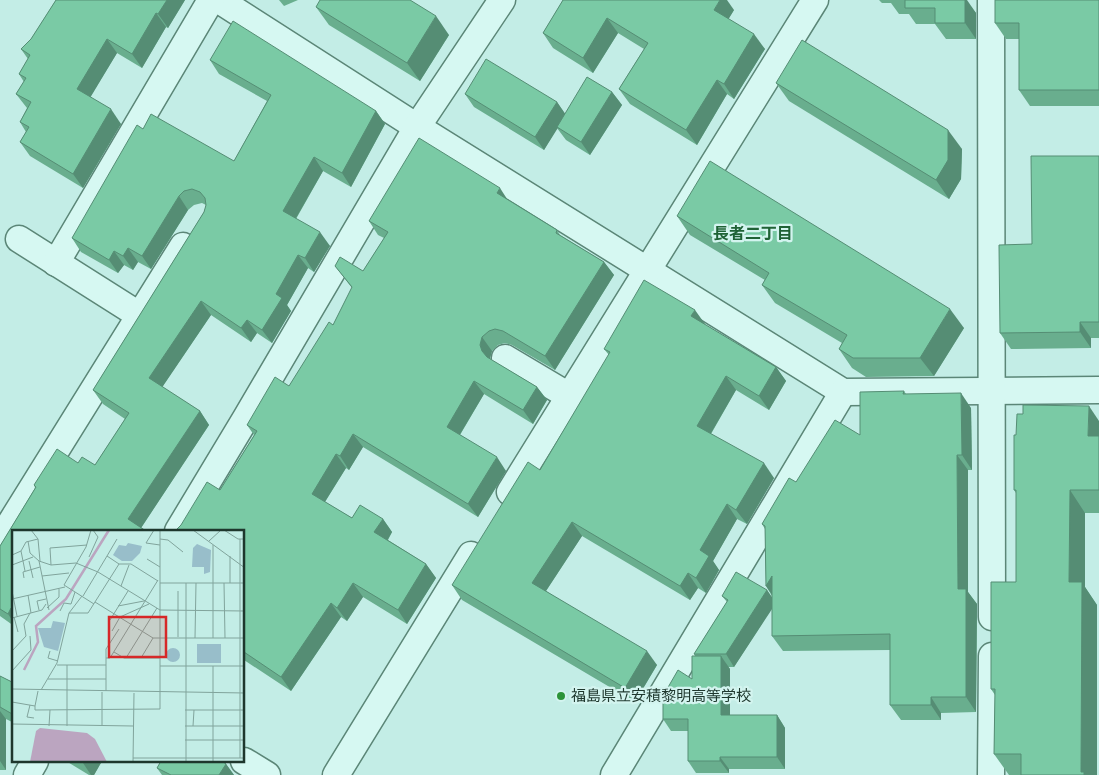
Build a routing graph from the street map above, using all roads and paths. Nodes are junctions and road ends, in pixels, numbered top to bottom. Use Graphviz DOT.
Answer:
graph roads {
  1 [pos="211,0"];
  2 [pos="219,0"];
  3 [pos="502,0"];
  4 [pos="815,0"];
  5 [pos="991,0"];
  6 [pos="416,127"];
  7 [pos="196,226"];
  8 [pos="19,239"];
  9 [pos="56,262"];
  10 [pos="647,270"];
  11 [pos="140,315"];
  12 [pos="505,358"];
  13 [pos="993,390"];
  14 [pos="1099,390"];
  15 [pos="843,392"];
  16 [pos="569,396"];
  17 [pos="179,530"];
  18 [pos="0,540"];
  19 [pos="34,762"];
  20 [pos="245,762"];
  21 [pos="26,775"];
  22 [pos="267,775"];
  23 [pos="336,775"];
  24 [pos="614,775"];
  25 [pos="991,775"];
  1 -- 9 [label="street"];
  2 -- 6 [label="street"];
  3 -- 6 [label="street"];
  4 -- 10 [label="street"];
  5 -- 13 [label="street"];
  6 -- 10 [label="street"];
  6 -- 17 [label="street"];
  7 -- 11 [label="street"];
  8 -- 9 [label="street"];
  9 -- 11 [label="street"];
  10 -- 15 [label="street"];
  10 -- 16 [label="street"];
  11 -- 18 [label="street"];
  12 -- 16 [label="street"];
  13 -- 14 [label="street"];
  13 -- 15 [label="street"];
  13 -- 25 [label="street"];
  15 -- 24 [label="street"];
  16 -- 23 [label="street"];
  19 -- 21 [label="street"];
  20 -- 22 [label="street"];
}
